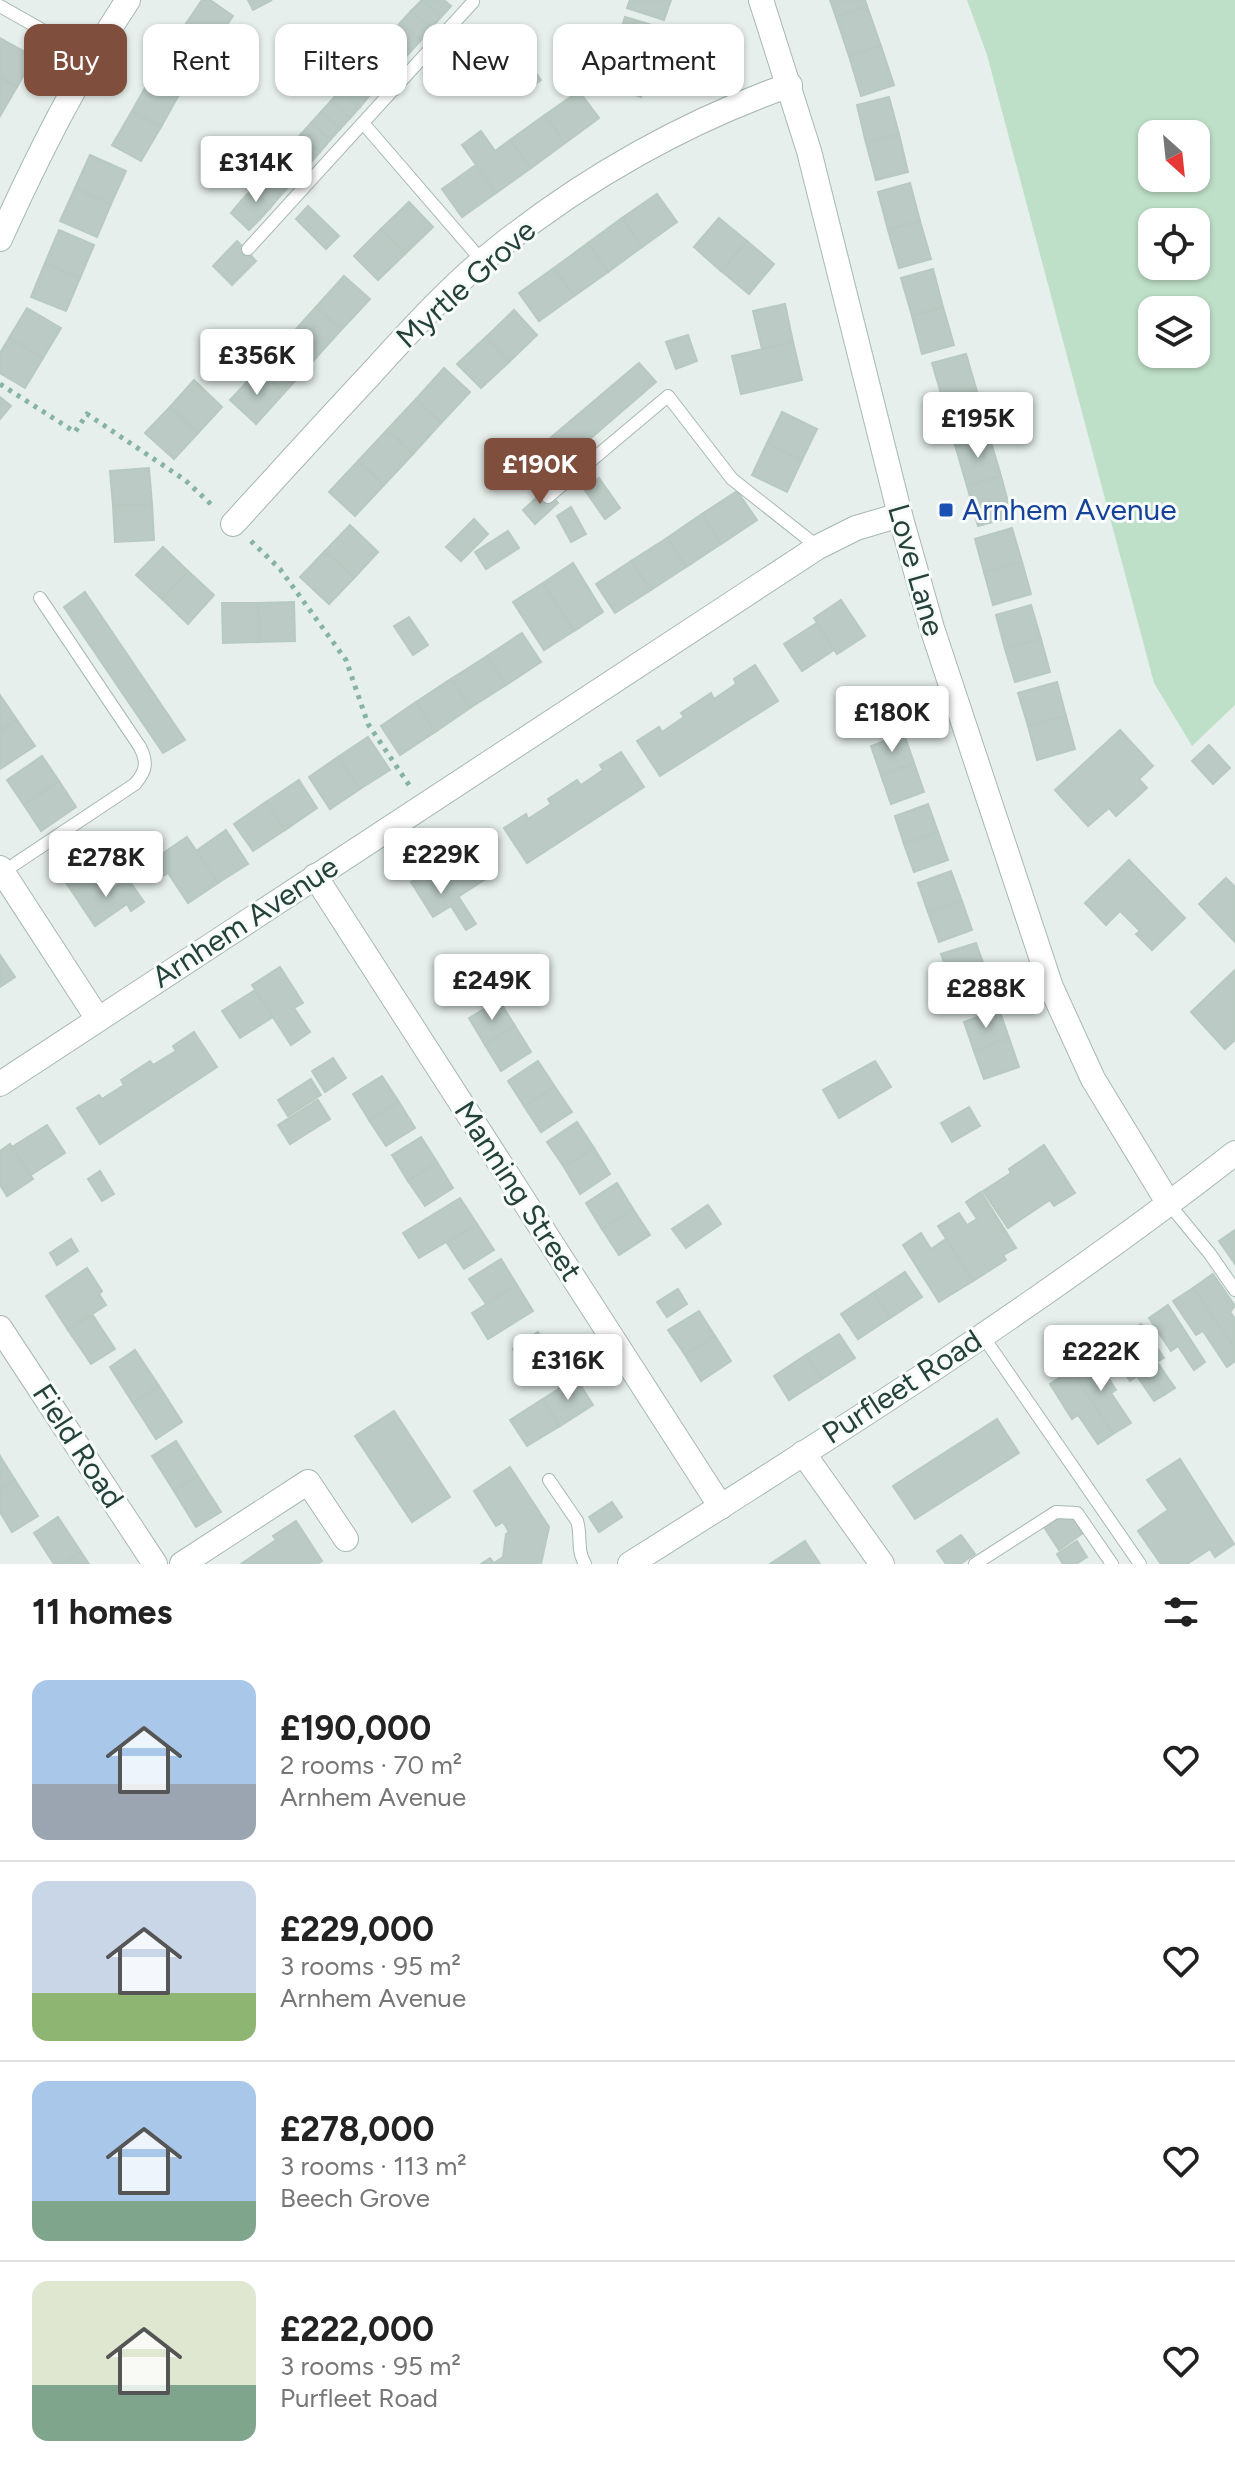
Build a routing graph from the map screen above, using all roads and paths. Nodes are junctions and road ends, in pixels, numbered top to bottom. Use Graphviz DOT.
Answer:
graph roads {
  1 [pos="128,0"];
  2 [pos="761,0"];
  3 [pos="473,2"];
  4 [pos="0,6"];
  5 [pos="32,24"];
  6 [pos="112,24"];
  7 [pos="790,85"];
  8 [pos="69,96"];
  9 [pos="363,123"];
  10 [pos="0,239"];
  11 [pos="248,249"];
  12 [pos="483,262"];
  13 [pos="0,384"];
  14 [pos="548,497"];
  15 [pos="900,515"];
  16 [pos="233,524"];
  17 [pos="818,547"];
  18 [pos="40,598"];
  19 [pos="423,806"];
  20 [pos="1,870"];
  21 [pos="315,876"];
  22 [pos="98,1019"];
  23 [pos="0,1084"];
  24 [pos="1235,1153"];
  25 [pos="1169,1204"];
  26 [pos="1235,1290"];
  27 [pos="0,1328"];
  28 [pos="982,1335"];
  29 [pos="803,1453"];
  30 [pos="549,1480"];
  31 [pos="721,1507"];
  32 [pos="346,1539"];
  33 [pos="155,1564"];
  34 [pos="182,1564"];
  35 [pos="585,1564"];
  36 [pos="630,1564"];
  37 [pos="882,1564"];
  38 [pos="975,1564"];
  39 [pos="1112,1564"];
  40 [pos="1140,1564"];
  1 -- 6 [label="street"];
  2 -- 7 [label="street, Love Lane"];
  3 -- 9 [label="lane"];
  4 -- 5 [label="lane"];
  7 -- 12 [label="street, Myrtle Grove"];
  7 -- 15 [label="street, Love Lane"];
  8 -- 10 [label="street"];
  9 -- 11 [label="lane"];
  9 -- 12 [label="lane"];
  12 -- 16 [label="street, Myrtle Grove"];
  13 -- 16 [label="path"];
  14 -- 17 [label="lane"];
  15 -- 17 [label="street, Arnhem Avenue"];
  15 -- 25 [label="street, Love Lane"];
  16 -- 19 [label="path"];
  17 -- 19 [label="street, Arnhem Avenue"];
  18 -- 20 [label="lane"];
  19 -- 21 [label="street, Arnhem Avenue"];
  20 -- 22 [label="street"];
  21 -- 22 [label="street, Arnhem Avenue"];
  21 -- 31 [label="street, Manning Street"];
  22 -- 23 [label="street, Arnhem Avenue"];
  24 -- 25 [label="street, Purfleet Road"];
  25 -- 26 [label="lane"];
  25 -- 28 [label="street, Purfleet Road"];
  27 -- 33 [label="street, Field Road"];
  28 -- 29 [label="street, Purfleet Road"];
  28 -- 40 [label="lane"];
  29 -- 31 [label="street, Purfleet Road"];
  29 -- 37 [label="street"];
  30 -- 35 [label="lane"];
  31 -- 36 [label="street, Purfleet Road"];
  32 -- 34 [label="street"];
  38 -- 39 [label="lane"];
}
